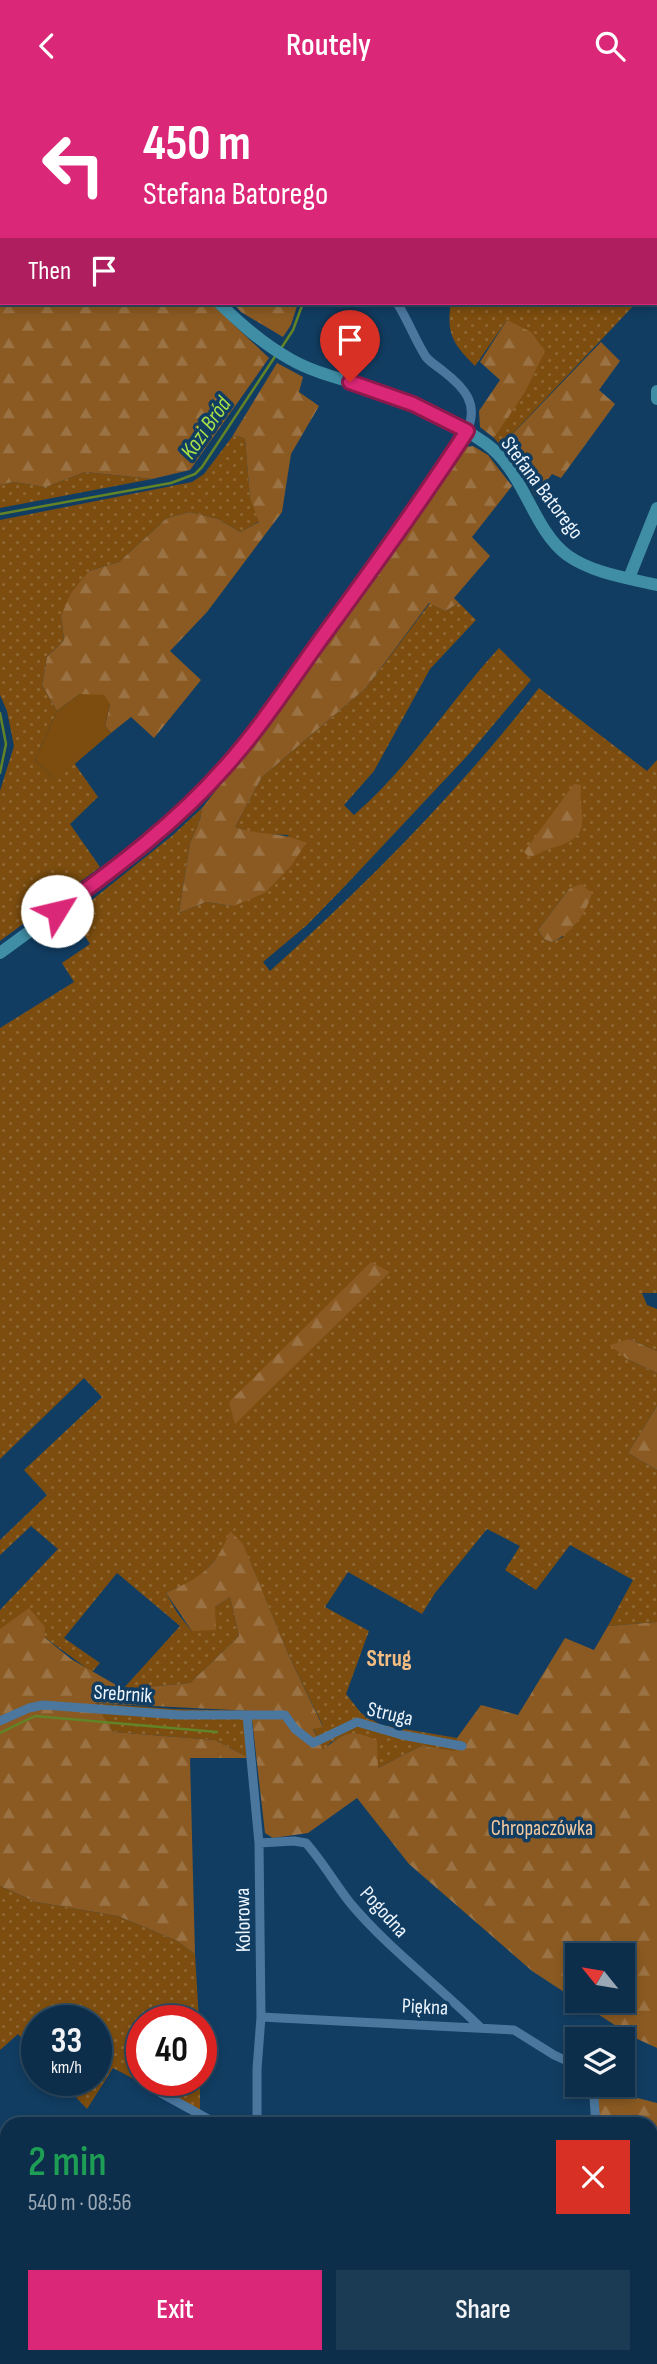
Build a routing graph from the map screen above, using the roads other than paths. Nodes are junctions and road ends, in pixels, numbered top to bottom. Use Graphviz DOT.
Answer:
graph roads {
  1 [pos="221,305"];
  2 [pos="398,305"];
  3 [pos="657,391"];
  4 [pos="657,399"];
  5 [pos="467,431"];
  6 [pos="657,508"];
  7 [pos="629,578"];
  8 [pos="657,585"];
  9 [pos="0,953"];
  10 [pos="285,1715"];
  11 [pos="247,1716"];
  12 [pos="0,1721"];
  13 [pos="462,1746"];
  14 [pos="259,1843"];
  15 [pos="261,2017"];
  16 [pos="480,2027"];
  17 [pos="565,2060"];
  18 [pos="166,2096"];
  19 [pos="594,2097"];
  20 [pos="204,2117"];
  21 [pos="257,2117"];
  22 [pos="595,2117"];
  1 -- 5 [label="street, Stefana Batorego"];
  2 -- 5 [label="street"];
  3 -- 4 [label="street"];
  5 -- 7 [label="street, Stefana Batorego"];
  5 -- 9 [label="street"];
  6 -- 7 [label="street"];
  7 -- 8 [label="street, Stefana Batorego"];
  10 -- 11 [label="street, Srebrnik"];
  10 -- 13 [label="street, Struga"];
  11 -- 12 [label="street, Srebrnik"];
  11 -- 14 [label="street, Kolorowa"];
  14 -- 15 [label="street, Kolorowa"];
  14 -- 16 [label="street, Pogodna"];
  15 -- 16 [label="street, Piękna"];
  15 -- 21 [label="street, Kolorowa"];
  16 -- 17 [label="street, Piękna"];
  18 -- 20 [label="street"];
  19 -- 22 [label="street"];
}
